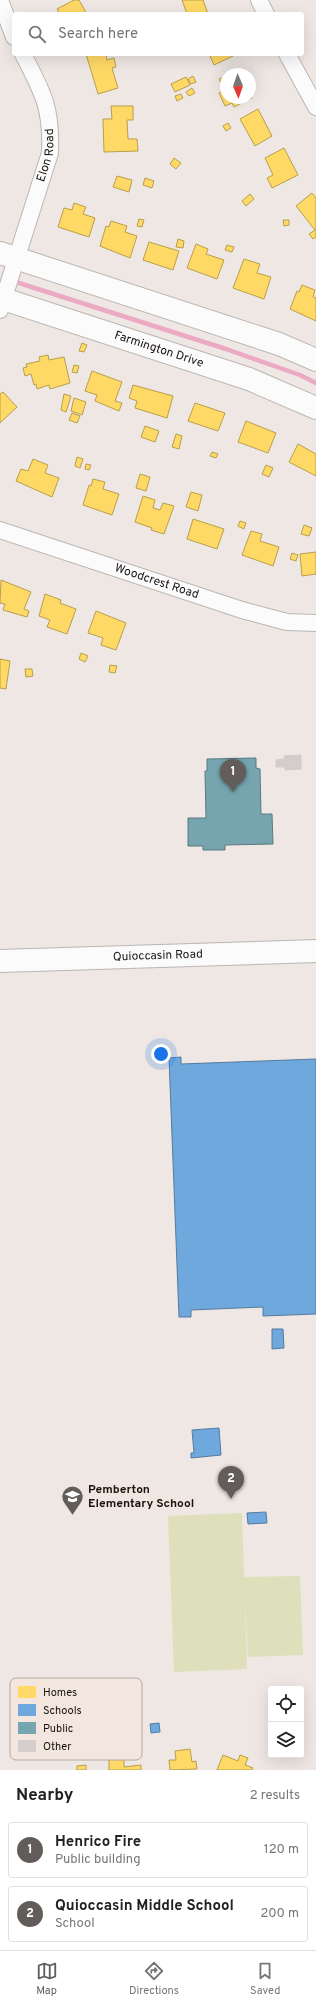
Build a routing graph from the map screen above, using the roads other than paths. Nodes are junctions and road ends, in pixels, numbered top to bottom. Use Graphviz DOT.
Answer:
graph roads {
  1 [pos="0,0"];
  2 [pos="259,0"];
  3 [pos="265,12"];
  4 [pos="12,32"];
  5 [pos="24,56"];
  6 [pos="288,56"];
  7 [pos="316,107"];
  8 [pos="9,256"];
  9 [pos="1,303"];
  10 [pos="316,360"];
  11 [pos="316,408"];
  12 [pos="0,530"];
  13 [pos="316,623"];
  14 [pos="316,951"];
  15 [pos="0,961"];
  1 -- 4 [label="street"];
  2 -- 3 [label="street"];
  5 -- 8 [label="street, Elon Road"];
  6 -- 7 [label="street"];
  8 -- 9 [label="street, Elon Road"];
  8 -- 10 [label="street"];
  9 -- 11 [label="street, Farmington Drive"];
  12 -- 13 [label="street, Woodcrest Road"];
  14 -- 15 [label="street, Quioccasin Road"];
}
